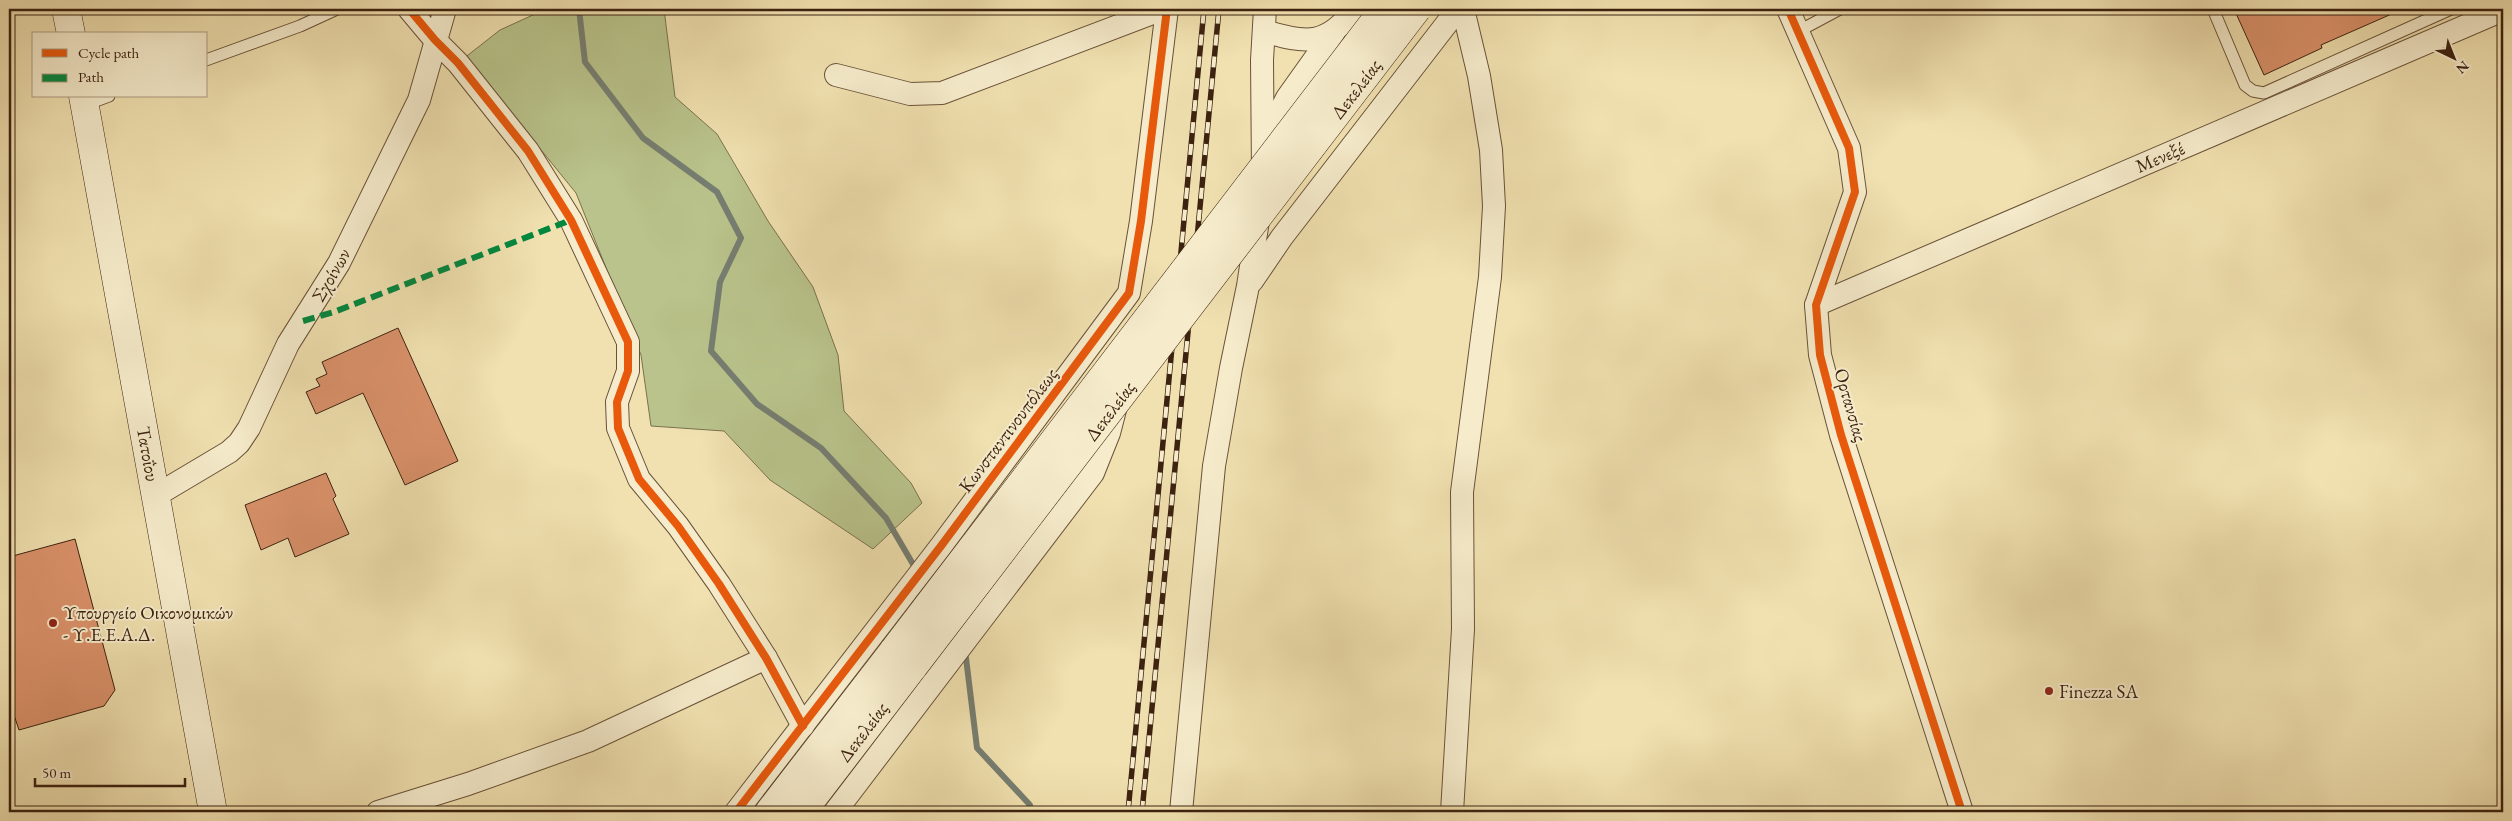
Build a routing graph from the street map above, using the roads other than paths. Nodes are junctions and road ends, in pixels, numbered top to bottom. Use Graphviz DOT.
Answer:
graph roads {
  1 [pos="66,9"];
  2 [pos="337,9"];
  3 [pos="409,9"];
  4 [pos="445,9"];
  5 [pos="1163,9"];
  6 [pos="1167,9"];
  7 [pos="1265,9"];
  8 [pos="1355,9"];
  9 [pos="1384,9"];
  10 [pos="1418,9"];
  11 [pos="1458,9"];
  12 [pos="1463,9"];
  13 [pos="1788,9"];
  14 [pos="1840,9"];
  15 [pos="2213,9"];
  16 [pos="2451,9"];
  17 [pos="2503,10"];
  18 [pos="71,32"];
  19 [pos="1264,32"];
  20 [pos="1334,32"];
  21 [pos="1797,32"];
  22 [pos="435,40"];
  23 [pos="208,59"];
  24 [pos="836,75"];
  25 [pos="92,99"];
  26 [pos="1262,146"];
  27 [pos="1248,286"];
  28 [pos="1129,293"];
  29 [pos="1816,304"];
  30 [pos="1064,383"];
  31 [pos="1120,390"];
  32 [pos="155,496"];
  33 [pos="766,658"];
  34 [pos="914,666"];
  35 [pos="802,726"];
  36 [pos="213,812"];
  37 [pos="378,812"];
  38 [pos="736,812"];
  39 [pos="769,812"];
  40 [pos="802,812"];
  41 [pos="835,812"];
  42 [pos="1181,812"];
  43 [pos="1452,812"];
  44 [pos="1962,812"];
  1 -- 18 [label="main road"];
  2 -- 23 [label="lane"];
  3 -- 22 [label="street"];
  4 -- 22 [label="street, Σχοίνων"];
  5 -- 24 [label="street"];
  6 -- 28 [label="street, Κωνσταντινουπόλεως"];
  7 -- 19 [label="street"];
  8 -- 20 [label="street"];
  9 -- 34 [label="main road, Δεκελείας, bridge"];
  10 -- 34 [label="main road, Δεκελείας, bridge"];
  11 -- 27 [label="street"];
  12 -- 43 [label="street"];
  13 -- 21 [label="street, Ορτανσίας"];
  14 -- 21 [label="lane"];
  15 -- 16 [label="lane"];
  17 -- 29 [label="street, Μενεξέ"];
  19 -- 20 [label="street"];
  19 -- 26 [label="street"];
  20 -- 26 [label="street"];
  21 -- 29 [label="street, Ορτανσίας"];
  22 -- 32 [label="street, Σχοίνων"];
  22 -- 33 [label="street"];
  25 -- 32 [label="main road, Τατοΐου"];
  26 -- 27 [label="street"];
  27 -- 42 [label="street"];
  28 -- 30 [label="street, Κωνσταντινουπόλεως"];
  28 -- 31 [label="street"];
  29 -- 44 [label="street, Ορτανσίας"];
  30 -- 31 [label="street"];
  30 -- 35 [label="street, Κωνσταντινουπόλεως"];
  31 -- 34 [label="street"];
  32 -- 36 [label="main road, Τατοΐου"];
  33 -- 35 [label="street"];
  33 -- 37 [label="street"];
  34 -- 39 [label="main road, Δεκελείας"];
  34 -- 40 [label="main road, Δεκελείας"];
  34 -- 41 [label="street"];
  35 -- 38 [label="street, Κωνσταντινουπόλεως"];
}
